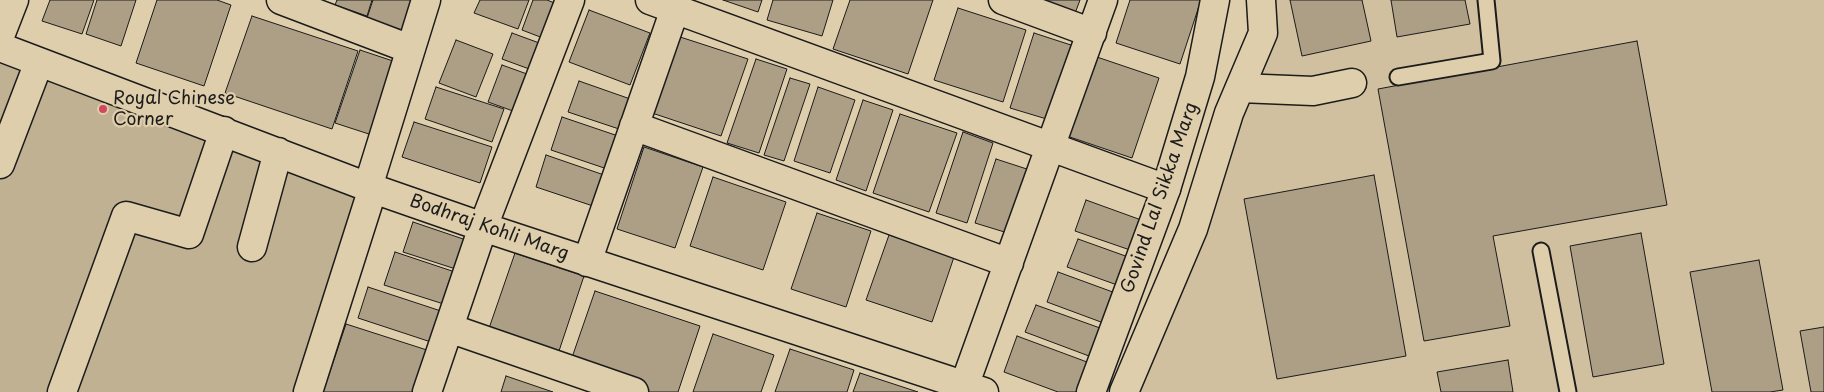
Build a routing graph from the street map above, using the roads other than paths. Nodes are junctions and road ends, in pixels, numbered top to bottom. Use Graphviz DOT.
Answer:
graph roads {
  1 [pos="14,0"];
  2 [pos="281,0"];
  3 [pos="426,0"];
  4 [pos="570,0"];
  5 [pos="650,0"];
  6 [pos="1003,0"];
  7 [pos="1103,0"];
  8 [pos="1215,0"];
  9 [pos="1261,0"];
  10 [pos="1486,0"];
  11 [pos="680,7"];
  12 [pos="1092,33"];
  13 [pos="0,36"];
  14 [pos="0,47"];
  15 [pos="410,49"];
  16 [pos="39,62"];
  17 [pos="1398,77"];
  18 [pos="1352,83"];
  19 [pos="1240,88"];
  20 [pos="634,126"];
  21 [pos="224,132"];
  22 [pos="1051,147"];
  23 [pos="278,152"];
  24 [pos="0,164"];
  25 [pos="371,187"];
  26 [pos="1166,189"];
  27 [pos="483,227"];
  28 [pos="252,247"];
  29 [pos="1541,251"];
  30 [pos="587,262"];
  31 [pos="1008,262"];
  32 [pos="449,328"];
  33 [pos="970,390"];
  34 [pos="62,392"];
  35 [pos="308,392"];
  36 [pos="426,392"];
  37 [pos="634,392"];
  38 [pos="1091,392"];
  39 [pos="1124,392"];
  40 [pos="1568,392"];
  1 -- 13 [label="street"];
  2 -- 15 [label="street"];
  3 -- 15 [label="street"];
  4 -- 27 [label="street"];
  5 -- 11 [label="street"];
  6 -- 12 [label="street"];
  7 -- 12 [label="street"];
  8 -- 26 [label="street, Govind Lal Sikka Marg"];
  9 -- 19 [label="street"];
  10 -- 17 [label="lane"];
  11 -- 20 [label="street"];
  11 -- 22 [label="street"];
  12 -- 22 [label="street"];
  14 -- 16 [label="street, Bodhraj Kohli Marg"];
  15 -- 25 [label="street"];
  16 -- 21 [label="street, Bodhraj Kohli Marg"];
  16 -- 24 [label="street"];
  18 -- 19 [label="street"];
  19 -- 39 [label="street"];
  20 -- 30 [label="street"];
  20 -- 31 [label="street"];
  21 -- 23 [label="street, Bodhraj Kohli Marg"];
  21 -- 34 [label="street"];
  22 -- 26 [label="street"];
  22 -- 31 [label="street"];
  23 -- 25 [label="street, Bodhraj Kohli Marg"];
  23 -- 28 [label="street"];
  25 -- 27 [label="street, Bodhraj Kohli Marg"];
  25 -- 35 [label="street"];
  26 -- 38 [label="street, Govind Lal Sikka Marg"];
  27 -- 30 [label="street, Bodhraj Kohli Marg"];
  27 -- 32 [label="street"];
  29 -- 40 [label="lane"];
  30 -- 33 [label="street, Bodhraj Kohli Marg"];
  31 -- 33 [label="street"];
  32 -- 36 [label="street"];
  32 -- 37 [label="street"];
}
